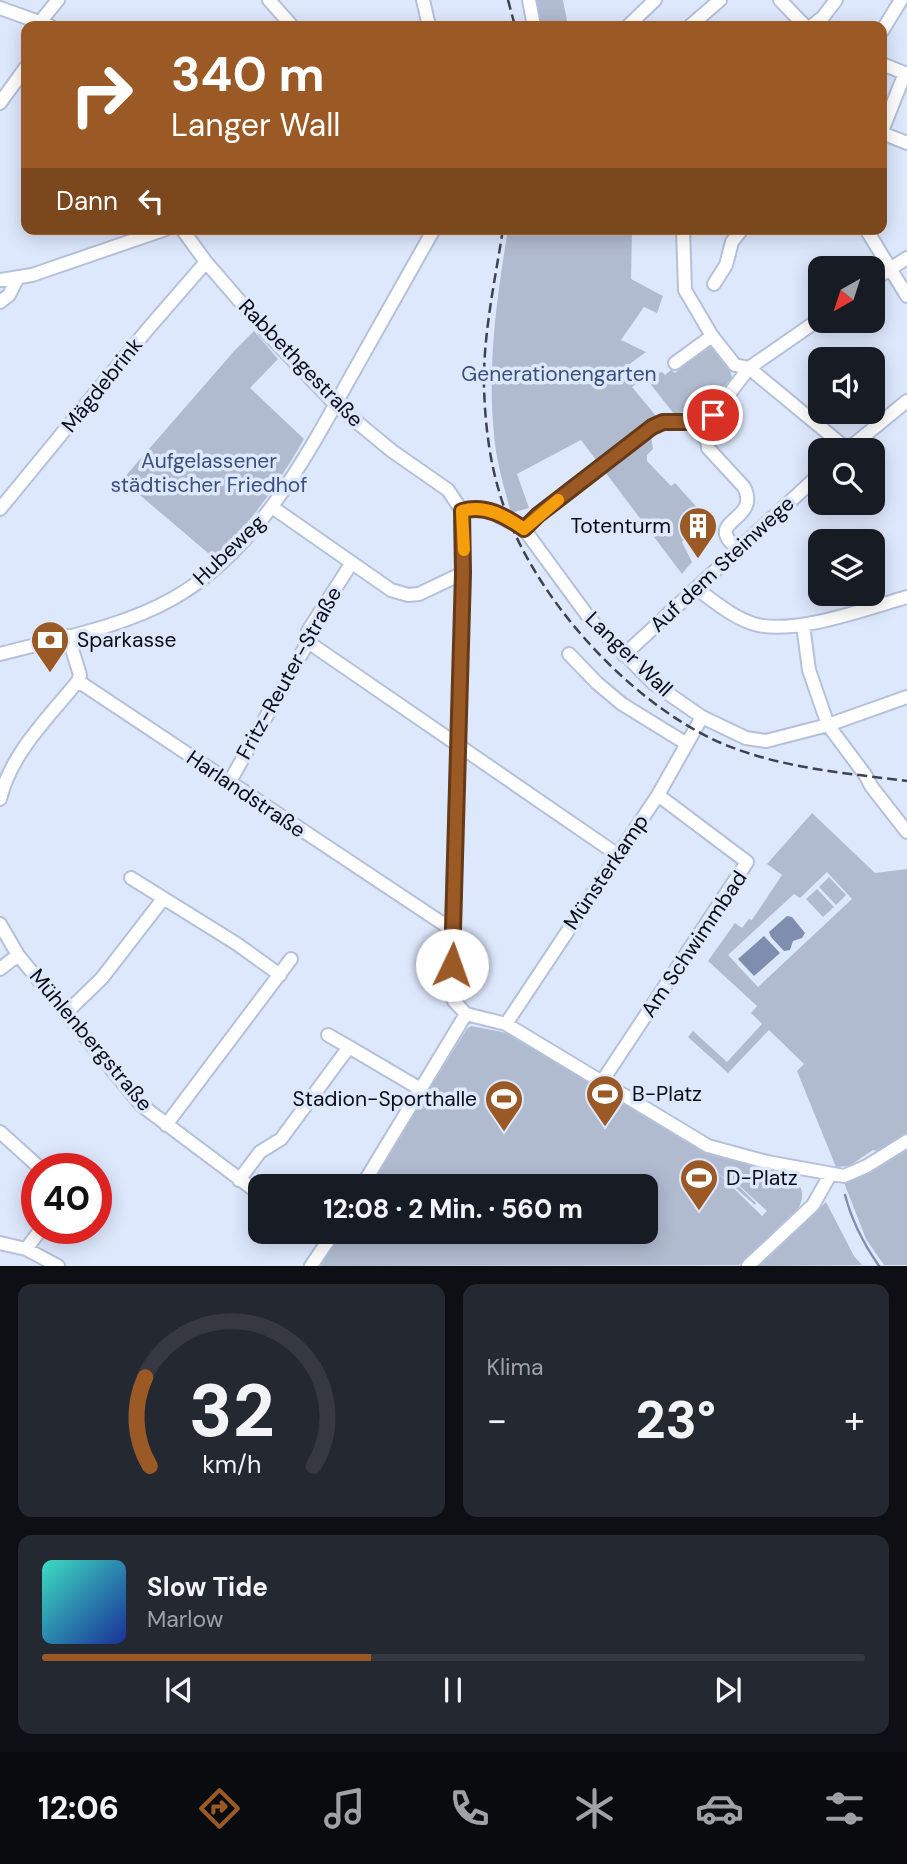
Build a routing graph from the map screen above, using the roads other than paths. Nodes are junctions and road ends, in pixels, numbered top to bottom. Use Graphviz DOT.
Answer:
graph roads {
  1 [pos="58,0"];
  2 [pos="269,0"];
  3 [pos="423,0"];
  4 [pos="529,0"];
  5 [pos="655,0"];
  6 [pos="720,0"];
  7 [pos="780,0"];
  8 [pos="836,0"];
  9 [pos="901,0"];
  10 [pos="0,8"];
  11 [pos="37,21"];
  12 [pos="47,21"];
  13 [pos="288,21"];
  14 [pos="428,21"];
  15 [pos="533,21"];
  16 [pos="633,21"];
  17 [pos="697,21"];
  18 [pos="800,21"];
  19 [pos="818,21"];
  20 [pos="887,23"];
  21 [pos="887,66"];
  22 [pos="21,74"];
  23 [pos="906,74"];
  24 [pos="0,103"];
  25 [pos="887,120"];
  26 [pos="887,134"];
  27 [pos="907,143"];
  28 [pos="148,235"];
  29 [pos="186,235"];
  30 [pos="431,235"];
  31 [pos="683,235"];
  32 [pos="737,235"];
  33 [pos="869,235"];
  34 [pos="907,258"];
  35 [pos="206,262"];
  36 [pos="889,269"];
  37 [pos="886,271"];
  38 [pos="17,279"];
  39 [pos="0,280"];
  40 [pos="714,284"];
  41 [pos="907,296"];
  42 [pos="0,302"];
  43 [pos="808,327"];
  44 [pos="712,336"];
  45 [pos="675,363"];
  46 [pos="749,368"];
  47 [pos="907,401"];
  48 [pos="335,404"];
  49 [pos="713,415"];
  50 [pos="692,422"];
  51 [pos="834,438"];
  52 [pos="861,438"];
  53 [pos="707,440"];
  54 [pos="808,485"];
  55 [pos="272,507"];
  56 [pos="0,509"];
  57 [pos="462,511"];
  58 [pos="524,529"];
  59 [pos="739,550"];
  60 [pos="351,564"];
  61 [pos="463,573"];
  62 [pos="697,589"];
  63 [pos="907,597"];
  64 [pos="803,625"];
  65 [pos="68,636"];
  66 [pos="308,642"];
  67 [pos="0,654"];
  68 [pos="569,654"];
  69 [pos="624,655"];
  70 [pos="78,681"];
  71 [pos="907,697"];
  72 [pos="702,717"];
  73 [pos="828,725"];
  74 [pos="687,744"];
  75 [pos="458,747"];
  76 [pos="229,783"];
  77 [pos="658,795"];
  78 [pos="0,799"];
  79 [pos="907,832"];
  80 [pos="618,855"];
  81 [pos="131,878"];
  82 [pos="163,899"];
  83 [pos="0,924"];
  84 [pos="454,931"];
  85 [pos="18,955"];
  86 [pos="291,959"];
  87 [pos="0,969"];
  88 [pos="280,975"];
  89 [pos="66,1013"];
  90 [pos="471,1016"];
  91 [pos="506,1024"];
  92 [pos="328,1035"];
  93 [pos="349,1046"];
  94 [pos="601,1083"];
  95 [pos="422,1090"];
  96 [pos="166,1125"];
  97 [pos="0,1132"];
  98 [pos="907,1141"];
  99 [pos="23,1153"];
  100 [pos="370,1174"];
  101 [pos="830,1175"];
  102 [pos="239,1180"];
  103 [pos="248,1186"];
  104 [pos="0,1243"];
  105 [pos="30,1244"];
  106 [pos="325,1244"];
  107 [pos="26,1249"];
  108 [pos="58,1265"];
  109 [pos="311,1265"];
  110 [pos="748,1265"];
  1 -- 12 [label="street"];
  2 -- 13 [label="street"];
  3 -- 14 [label="street"];
  4 -- 15 [label="street"];
  5 -- 16 [label="street"];
  6 -- 17 [label="street"];
  7 -- 18 [label="street"];
  8 -- 19 [label="street"];
  9 -- 20 [label="street"];
  10 -- 11 [label="street"];
  21 -- 23 [label="street"];
  22 -- 24 [label="street"];
  23 -- 25 [label="street"];
  26 -- 27 [label="street"];
  28 -- 38 [label="street"];
  29 -- 35 [label="street, Rabbethgestraße"];
  30 -- 48 [label="street, Hubeweg"];
  31 -- 44 [label="street"];
  32 -- 40 [label="street"];
  33 -- 36 [label="street"];
  34 -- 36 [label="street"];
  35 -- 48 [label="street, Rabbethgestraße"];
  35 -- 56 [label="street, Mägdebrink"];
  36 -- 37 [label="street"];
  36 -- 41 [label="street"];
  38 -- 39 [label="street"];
  38 -- 42 [label="street"];
  43 -- 46 [label="street"];
  44 -- 45 [label="street"];
  44 -- 46 [label="street"];
  46 -- 49 [label="street"];
  46 -- 51 [label="street"];
  47 -- 52 [label="street"];
  48 -- 55 [label="street, Hubeweg"];
  48 -- 57 [label="street, Rabbethgestraße"];
  49 -- 50 [label="street"];
  49 -- 53 [label="street"];
  50 -- 53 [label="street"];
  50 -- 58 [label="street"];
  53 -- 59 [label="street"];
  54 -- 59 [label="street, Auf dem Steinwege"];
  55 -- 60 [label="street"];
  55 -- 65 [label="street, Hubeweg"];
  57 -- 58 [label="street, Langer Wall"];
  57 -- 61 [label="street"];
  58 -- 69 [label="street, Langer Wall"];
  59 -- 62 [label="street, Auf dem Steinwege"];
  60 -- 61 [label="street"];
  60 -- 66 [label="street, Fritz-Reuter-Straße"];
  61 -- 75 [label="street"];
  62 -- 64 [label="street"];
  62 -- 69 [label="street, Auf dem Steinwege"];
  63 -- 64 [label="street"];
  64 -- 73 [label="street"];
  65 -- 67 [label="street, Hubeweg"];
  65 -- 70 [label="street"];
  66 -- 75 [label="street"];
  66 -- 76 [label="street, Fritz-Reuter-Straße"];
  68 -- 74 [label="street"];
  69 -- 72 [label="street, Langer Wall"];
  70 -- 76 [label="street, Harlandstraße"];
  70 -- 78 [label="street"];
  71 -- 73 [label="street, Langer Wall"];
  72 -- 73 [label="street, Langer Wall"];
  72 -- 74 [label="street, Münsterkamp"];
  73 -- 79 [label="street"];
  74 -- 77 [label="street, Münsterkamp"];
  75 -- 80 [label="street"];
  75 -- 84 [label="street"];
  76 -- 84 [label="street, Harlandstraße"];
  77 -- 80 [label="street, Münsterkamp"];
  77 -- 94 [label="street, Am Schwimmbad"];
  80 -- 91 [label="street, Münsterkamp"];
  81 -- 82 [label="street"];
  82 -- 88 [label="street"];
  82 -- 89 [label="street"];
  83 -- 85 [label="street, Mühlenbergstraße"];
  84 -- 90 [label="street"];
  85 -- 87 [label="street"];
  85 -- 89 [label="street, Mühlenbergstraße"];
  86 -- 88 [label="street"];
  88 -- 96 [label="street"];
  89 -- 96 [label="street, Mühlenbergstraße"];
  90 -- 91 [label="street"];
  90 -- 95 [label="street"];
  91 -- 94 [label="street"];
  92 -- 93 [label="street"];
  93 -- 95 [label="street"];
  93 -- 102 [label="street"];
  94 -- 101 [label="street"];
  95 -- 100 [label="street"];
  96 -- 102 [label="street, Mühlenbergstraße"];
  97 -- 99 [label="street"];
  98 -- 101 [label="street"];
  101 -- 110 [label="street"];
  102 -- 103 [label="street, Mühlenbergstraße"];
  104 -- 107 [label="street"];
  105 -- 107 [label="street"];
  106 -- 109 [label="street"];
  107 -- 108 [label="street"];
}
